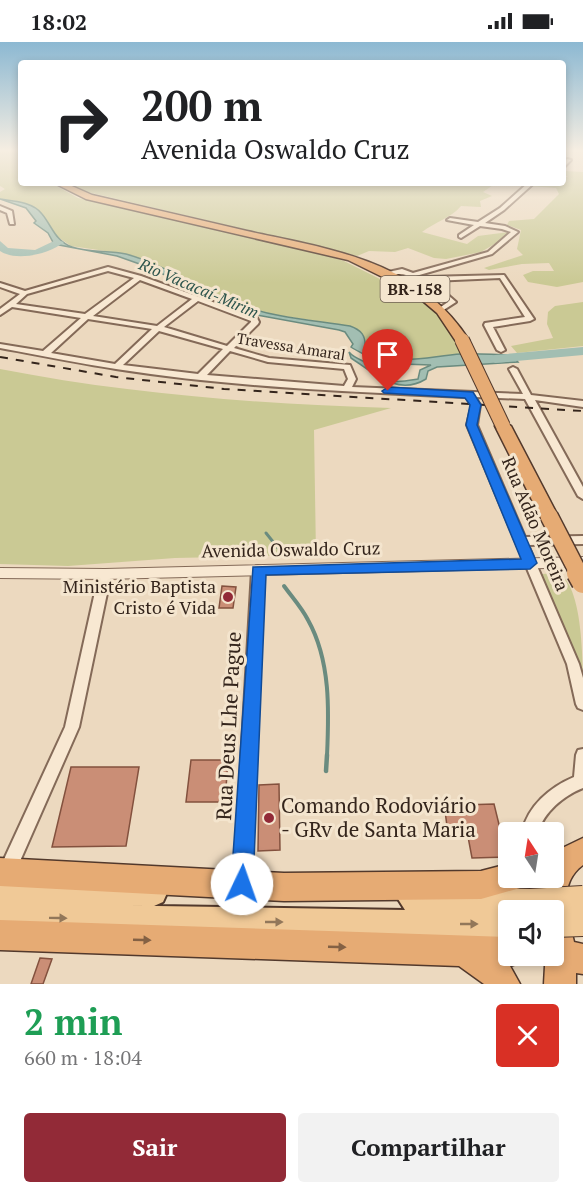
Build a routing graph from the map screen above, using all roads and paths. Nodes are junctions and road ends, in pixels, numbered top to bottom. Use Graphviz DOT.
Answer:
graph roads {
  1 [pos="84,195"];
  2 [pos="517,195"];
  3 [pos="0,208"];
  4 [pos="450,220"];
  5 [pos="12,223"];
  6 [pos="482,224"];
  7 [pos="461,236"];
  8 [pos="139,277"];
  9 [pos="409,278"];
  10 [pos="427,279"];
  11 [pos="0,285"];
  12 [pos="25,293"];
  13 [pos="198,298"];
  14 [pos="11,305"];
  15 [pos="442,309"];
  16 [pos="0,313"];
  17 [pos="85,318"];
  18 [pos="158,328"];
  19 [pos="0,346"];
  20 [pos="226,350"];
  21 [pos="501,350"];
  22 [pos="44,355"];
  23 [pos="117,367"];
  24 [pos="513,369"];
  25 [pos="200,377"];
  26 [pos="352,379"];
  27 [pos="347,389"];
  28 [pos="388,391"];
  29 [pos="469,394"];
  30 [pos="529,397"];
  31 [pos="583,404"];
  32 [pos="583,496"];
  33 [pos="583,540"];
  34 [pos="521,542"];
  35 [pos="583,562"];
  36 [pos="530,563"];
  37 [pos="258,570"];
  38 [pos="0,573"];
  39 [pos="105,574"];
  40 [pos="583,582"];
  41 [pos="583,704"];
  42 [pos="583,755"];
  43 [pos="582,781"];
  44 [pos="533,822"];
  45 [pos="574,853"];
  46 [pos="2,878"];
  47 [pos="498,881"];
  48 [pos="242,884"];
  49 [pos="583,899"];
  50 [pos="547,900"];
  51 [pos="564,904"];
  52 [pos="498,906"];
  53 [pos="0,916"];
  54 [pos="583,923"];
  55 [pos="498,924"];
  56 [pos="564,924"];
  57 [pos="0,935"];
  58 [pos="466,952"];
  59 [pos="498,952"];
  60 [pos="504,984"];
  1 -- 9 [label="highway, BR-158"];
  2 -- 6 [label="street"];
  3 -- 5 [label="street"];
  4 -- 6 [label="street"];
  6 -- 7 [label="street"];
  6 -- 9 [label="street"];
  8 -- 12 [label="street"];
  8 -- 13 [label="street"];
  8 -- 17 [label="street"];
  9 -- 10 [label="street"];
  9 -- 10 [label="street"];
  9 -- 15 [label="highway, BR-158"];
  10 -- 15 [label="street"];
  10 -- 21 [label="street"];
  11 -- 12 [label="street"];
  12 -- 14 [label="street"];
  13 -- 18 [label="street"];
  13 -- 20 [label="street"];
  14 -- 16 [label="street"];
  14 -- 17 [label="street, Travessa Amaral"];
  15 -- 40 [label="highway, BR-158, bridge"];
  17 -- 18 [label="street, Travessa Amaral"];
  17 -- 22 [label="street"];
  18 -- 20 [label="street, Travessa Amaral"];
  18 -- 23 [label="street"];
  19 -- 22 [label="street"];
  20 -- 25 [label="street"];
  20 -- 26 [label="street, Travessa Amaral"];
  22 -- 23 [label="street"];
  23 -- 25 [label="street"];
  24 -- 30 [label="street"];
  25 -- 27 [label="street"];
  26 -- 27 [label="street, Travessa Amaral"];
  26 -- 28 [label="street"];
  27 -- 28 [label="street, Travessa Amaral"];
  28 -- 29 [label="street, Travessa Amaral"];
  29 -- 30 [label="street, Travessa Amaral"];
  29 -- 34 [label="street, Rua Adão Moreira"];
  30 -- 31 [label="street, Travessa Amaral"];
  30 -- 32 [label="street"];
  33 -- 34 [label="street"];
  34 -- 36 [label="street, Rua Adão Moreira"];
  35 -- 36 [label="street, Avenida Oswaldo Cruz"];
  36 -- 37 [label="street, Avenida Oswaldo Cruz"];
  36 -- 41 [label="street, Rua Adão Moreira"];
  37 -- 39 [label="street, Avenida Oswaldo Cruz"];
  37 -- 48 [label="street, Rua Deus Lhe Pague"];
  38 -- 39 [label="street, Avenida Oswaldo Cruz"];
  39 -- 46 [label="street"];
  42 -- 43 [label="street"];
  43 -- 44 [label="street"];
  45 -- 50 [label="highway"];
  46 -- 48 [label="highway"];
  46 -- 52 [label="main road"];
  47 -- 48 [label="highway"];
  49 -- 51 [label="main road, bridge"];
  53 -- 55 [label="main road, one-way"];
  54 -- 56 [label="main road, bridge"];
  57 -- 58 [label="highway, one-way"];
  58 -- 59 [label="highway"];
  58 -- 60 [label="highway"];
}
